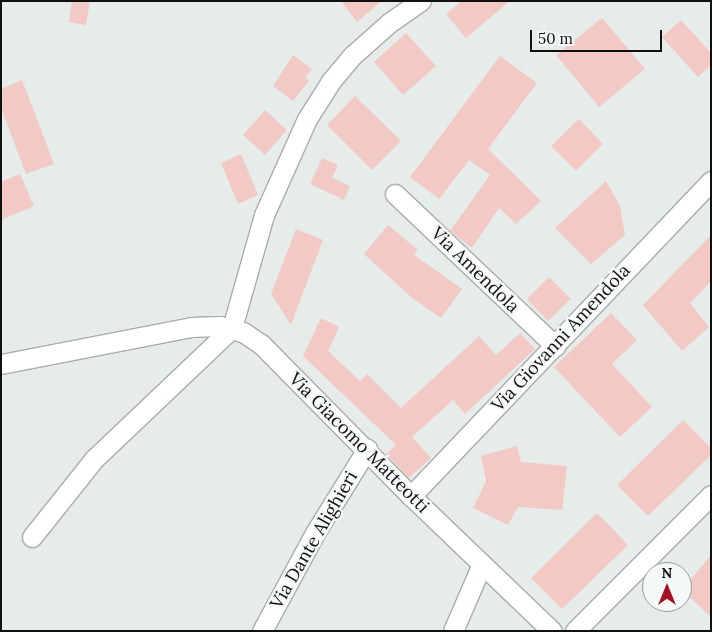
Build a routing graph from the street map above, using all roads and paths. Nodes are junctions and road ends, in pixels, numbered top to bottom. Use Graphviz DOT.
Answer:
graph roads {
  1 [pos="421,1"];
  2 [pos="711,181"];
  3 [pos="395,194"];
  4 [pos="232,328"];
  5 [pos="555,346"];
  6 [pos="1,364"];
  7 [pos="368,449"];
  8 [pos="711,495"];
  9 [pos="411,496"];
  10 [pos="32,537"];
  11 [pos="482,564"];
  12 [pos="262,631"];
  13 [pos="453,631"];
  14 [pos="552,631"];
  15 [pos="575,631"];
  1 -- 4 [label="street"];
  2 -- 5 [label="street, Via Giovanni Amendola"];
  3 -- 5 [label="street, Via Amendola"];
  4 -- 6 [label="street, Via Giacomo Matteotti"];
  4 -- 7 [label="street, Via Giacomo Matteotti"];
  4 -- 10 [label="street"];
  5 -- 9 [label="street, Via Giovanni Amendola"];
  7 -- 9 [label="street, Via Giacomo Matteotti"];
  7 -- 12 [label="street, Via Dante Alighieri"];
  8 -- 15 [label="street"];
  9 -- 11 [label="street, Via Giacomo Matteotti"];
  11 -- 13 [label="street"];
  11 -- 14 [label="street, Via Giacomo Matteotti"];
}
